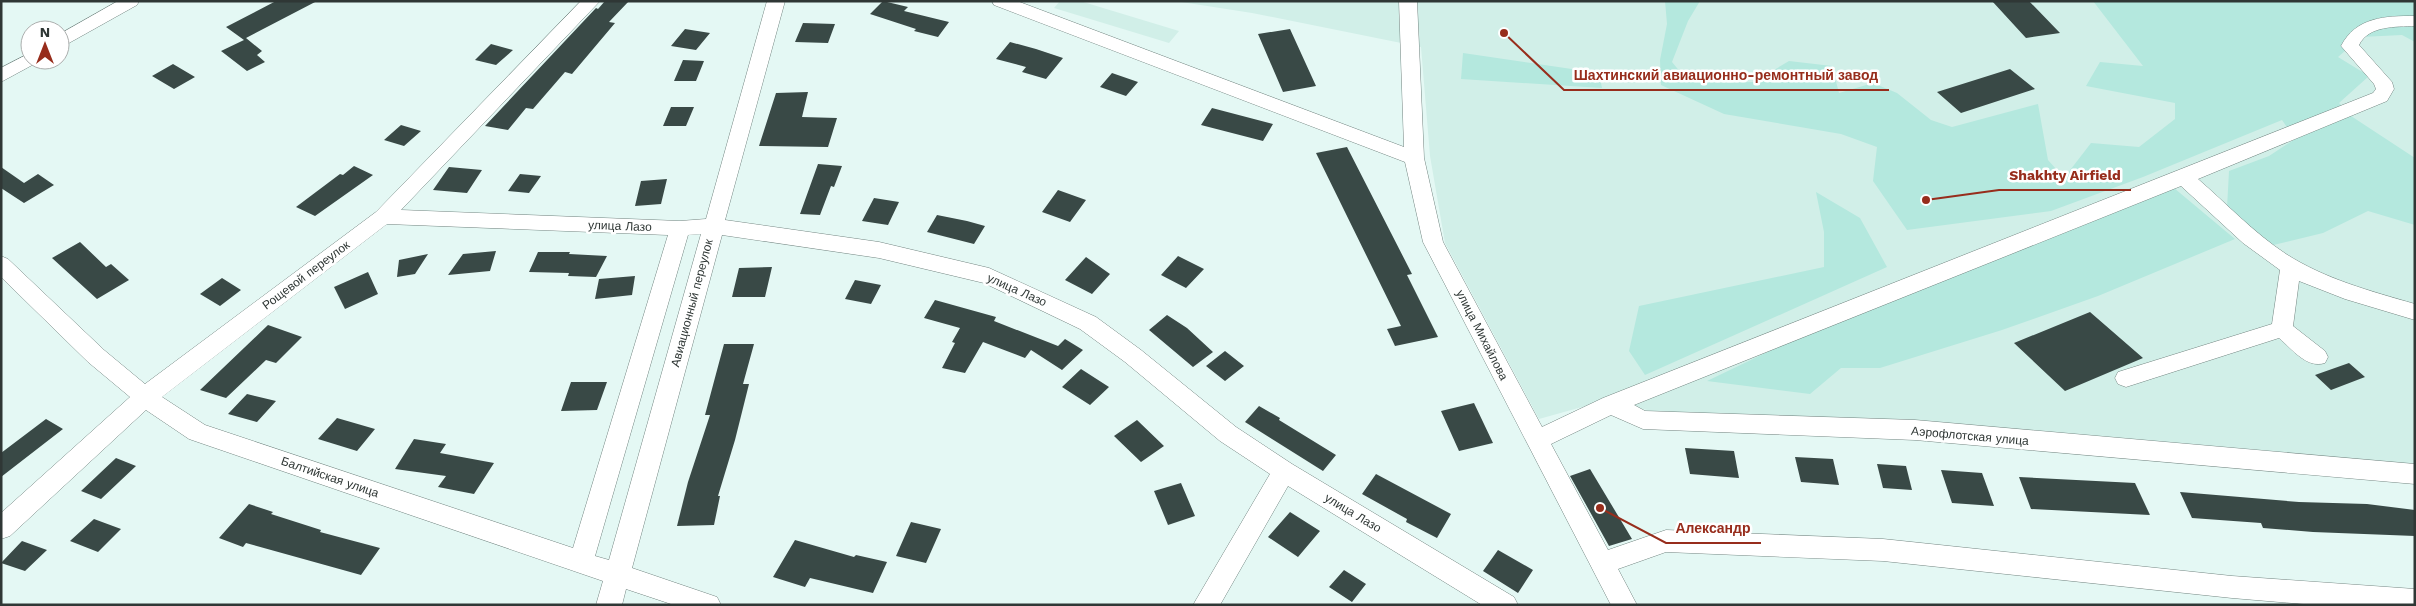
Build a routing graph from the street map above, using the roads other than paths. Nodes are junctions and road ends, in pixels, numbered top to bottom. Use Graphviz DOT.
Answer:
graph roads {
  1 [pos="131,1"];
  2 [pos="592,1"];
  3 [pos="776,1"];
  4 [pos="1000,1"];
  5 [pos="1408,1"];
  6 [pos="2415,21"];
  7 [pos="70,36"];
  8 [pos="20,64"];
  9 [pos="1,76"];
  10 [pos="1414,158"];
  11 [pos="2184,177"];
  12 [pos="383,217"];
  13 [pos="713,226"];
  14 [pos="680,228"];
  15 [pos="1,264"];
  16 [pos="2291,267"];
  17 [pos="2415,312"];
  18 [pos="2282,329"];
  19 [pos="2316,357"];
  20 [pos="2126,378"];
  21 [pos="145,397"];
  22 [pos="1611,405"];
  23 [pos="1536,440"];
  24 [pos="1284,471"];
  25 [pos="2415,474"];
  26 [pos="1,528"];
  27 [pos="581,562"];
  28 [pos="1602,563"];
  29 [pos="618,575"];
  30 [pos="2415,601"];
  31 [pos="609,605"];
  32 [pos="708,605"];
  33 [pos="1206,605"];
  34 [pos="1505,605"];
  35 [pos="1624,605"];
  1 -- 7 [label="street"];
  2 -- 12 [label="street, Рощевой переулок"];
  3 -- 13 [label="street, Авиационный переулок"];
  4 -- 10 [label="street"];
  5 -- 10 [label="street, улица Михайлова"];
  6 -- 11 [label="street"];
  8 -- 9 [label="street"];
  10 -- 23 [label="street, улица Михайлова"];
  11 -- 16 [label="street"];
  11 -- 22 [label="street"];
  12 -- 14 [label="street, улица Лазо"];
  12 -- 21 [label="street, Рощевой переулок"];
  13 -- 14 [label="street, улица Лазо"];
  13 -- 24 [label="street, улица Лазо"];
  13 -- 29 [label="street, Авиационный переулок"];
  14 -- 27 [label="street"];
  15 -- 21 [label="street, Балтийская улица"];
  16 -- 17 [label="street"];
  16 -- 18 [label="street"];
  18 -- 19 [label="street"];
  18 -- 20 [label="street"];
  21 -- 26 [label="street, Рощевой переулок"];
  21 -- 27 [label="street, Балтийская улица"];
  22 -- 23 [label="street"];
  22 -- 25 [label="street, Аэрофлотская улица"];
  23 -- 28 [label="street, улица Михайлова"];
  24 -- 33 [label="street"];
  24 -- 34 [label="street, улица Лазо"];
  27 -- 29 [label="street, Балтийская улица"];
  28 -- 30 [label="street"];
  28 -- 35 [label="street, улица Михайлова"];
  29 -- 31 [label="street, Авиационный переулок"];
  29 -- 32 [label="street, Балтийская улица"];
}
